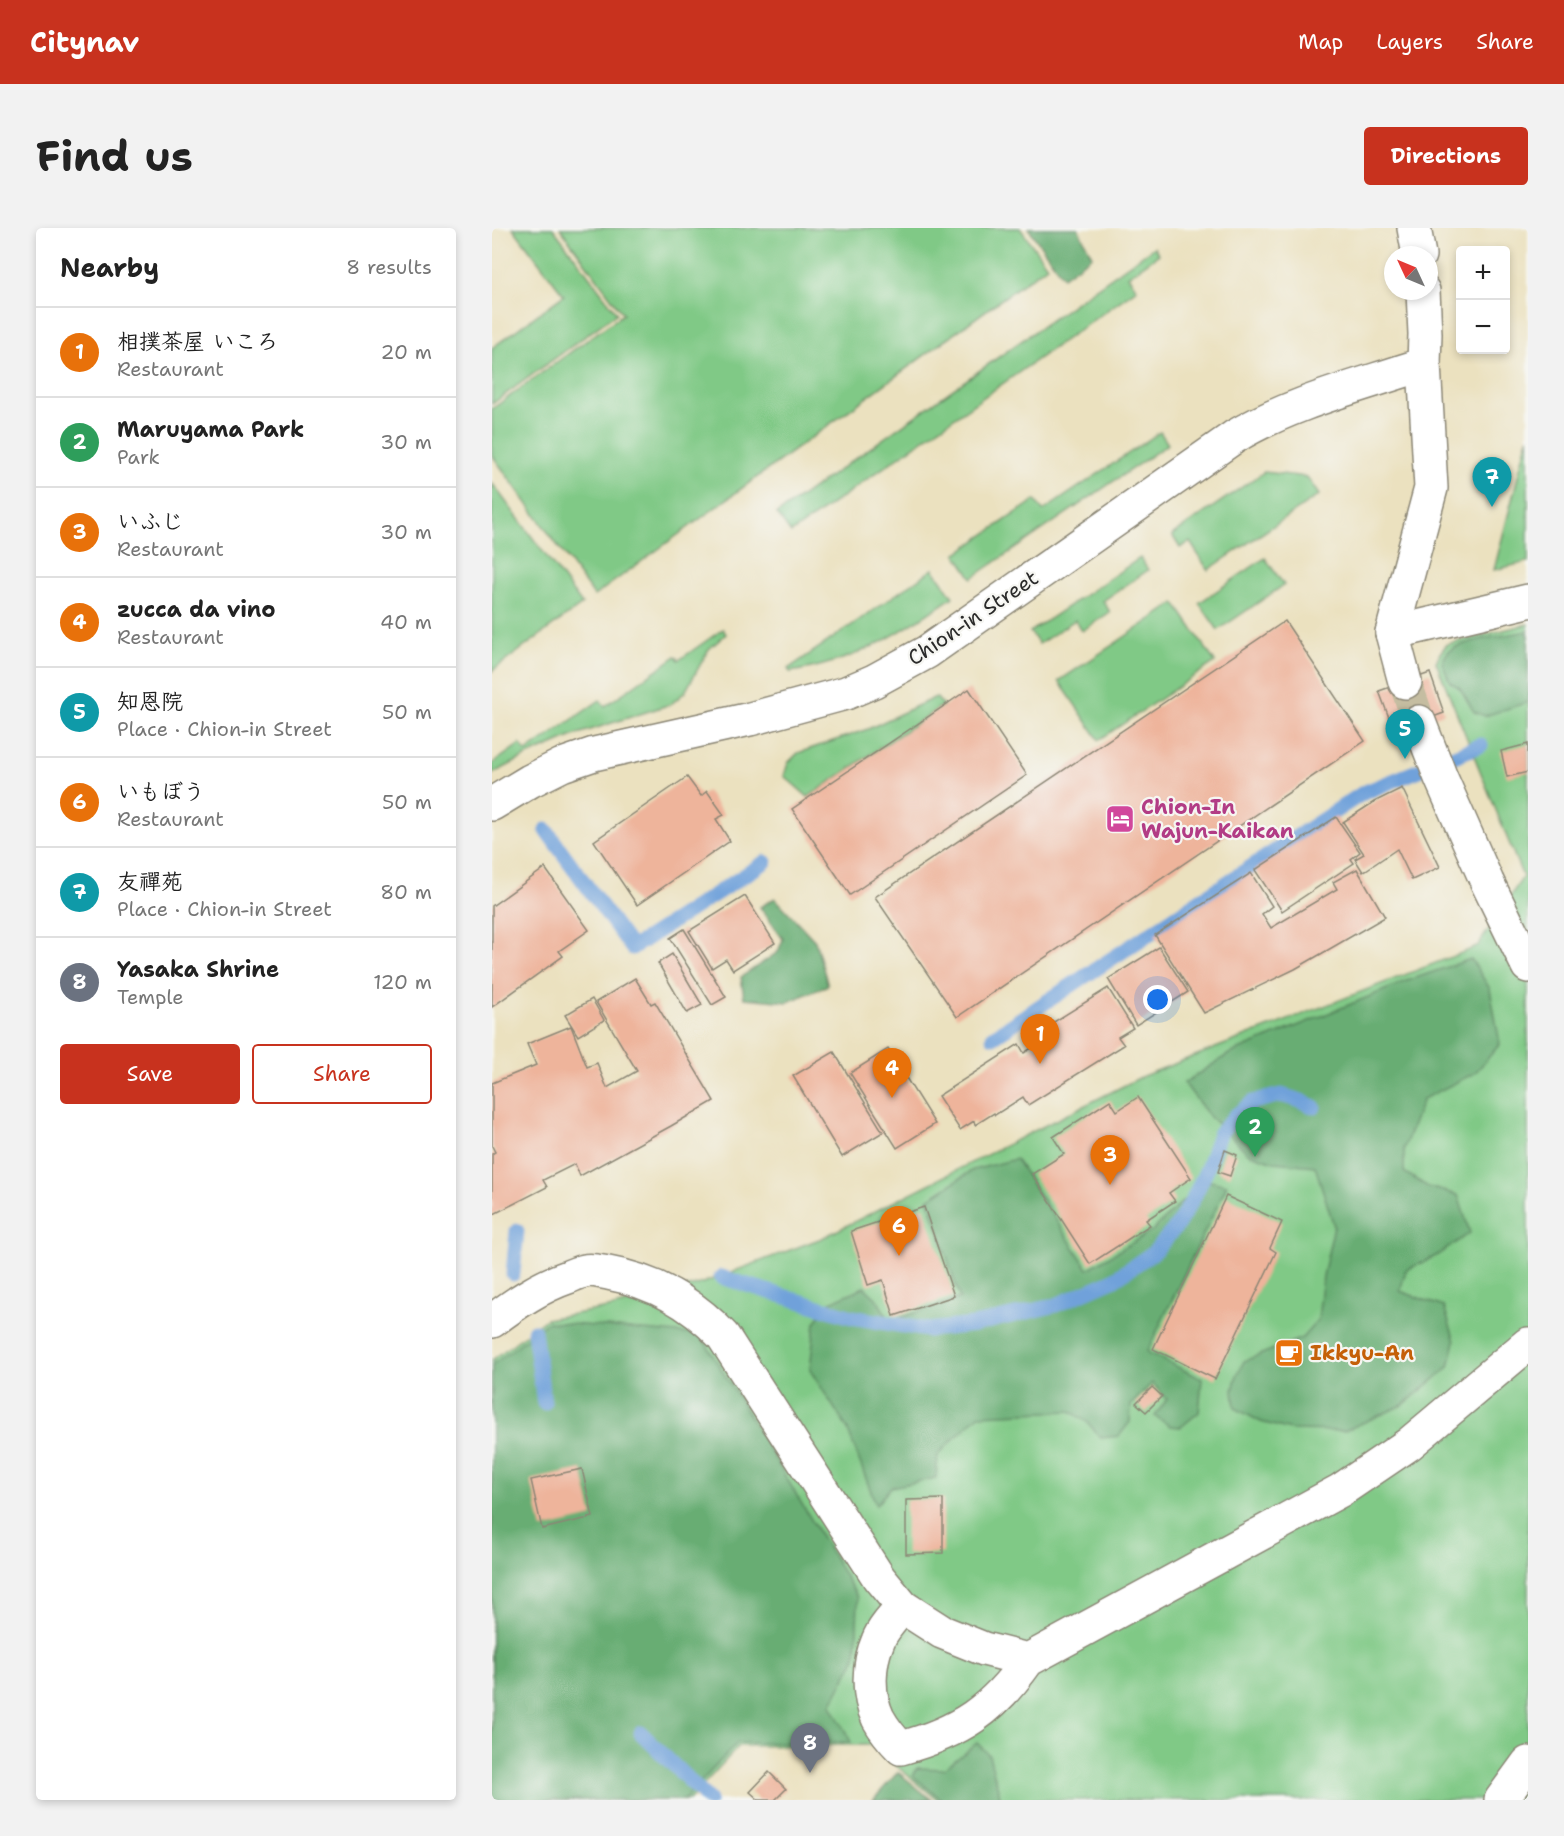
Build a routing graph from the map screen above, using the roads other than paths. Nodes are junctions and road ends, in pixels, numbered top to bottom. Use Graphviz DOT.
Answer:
graph roads {
  1 [pos="1414,228"];
  2 [pos="1417,246"];
  3 [pos="1424,300"];
  4 [pos="1424,364"];
  5 [pos="1528,601"];
  6 [pos="1392,633"];
  7 [pos="1405,682"];
  8 [pos="1419,722"];
  9 [pos="492,804"];
  10 [pos="1528,966"];
  11 [pos="492,1321"];
  12 [pos="1528,1344"];
  13 [pos="903,1607"];
  14 [pos="1028,1660"];
  15 [pos="1528,1763"];
  16 [pos="1501,1800"];
  1 -- 2 [label="street"];
  3 -- 4 [label="street"];
  4 -- 6 [label="street"];
  4 -- 9 [label="street, Chion-in Street"];
  5 -- 6 [label="street"];
  6 -- 7 [label="street"];
  8 -- 10 [label="street"];
  11 -- 13 [label="street"];
  12 -- 14 [label="street"];
  13 -- 14 [label="street"];
  13 -- 14 [label="street"];
  15 -- 16 [label="street"];
}
